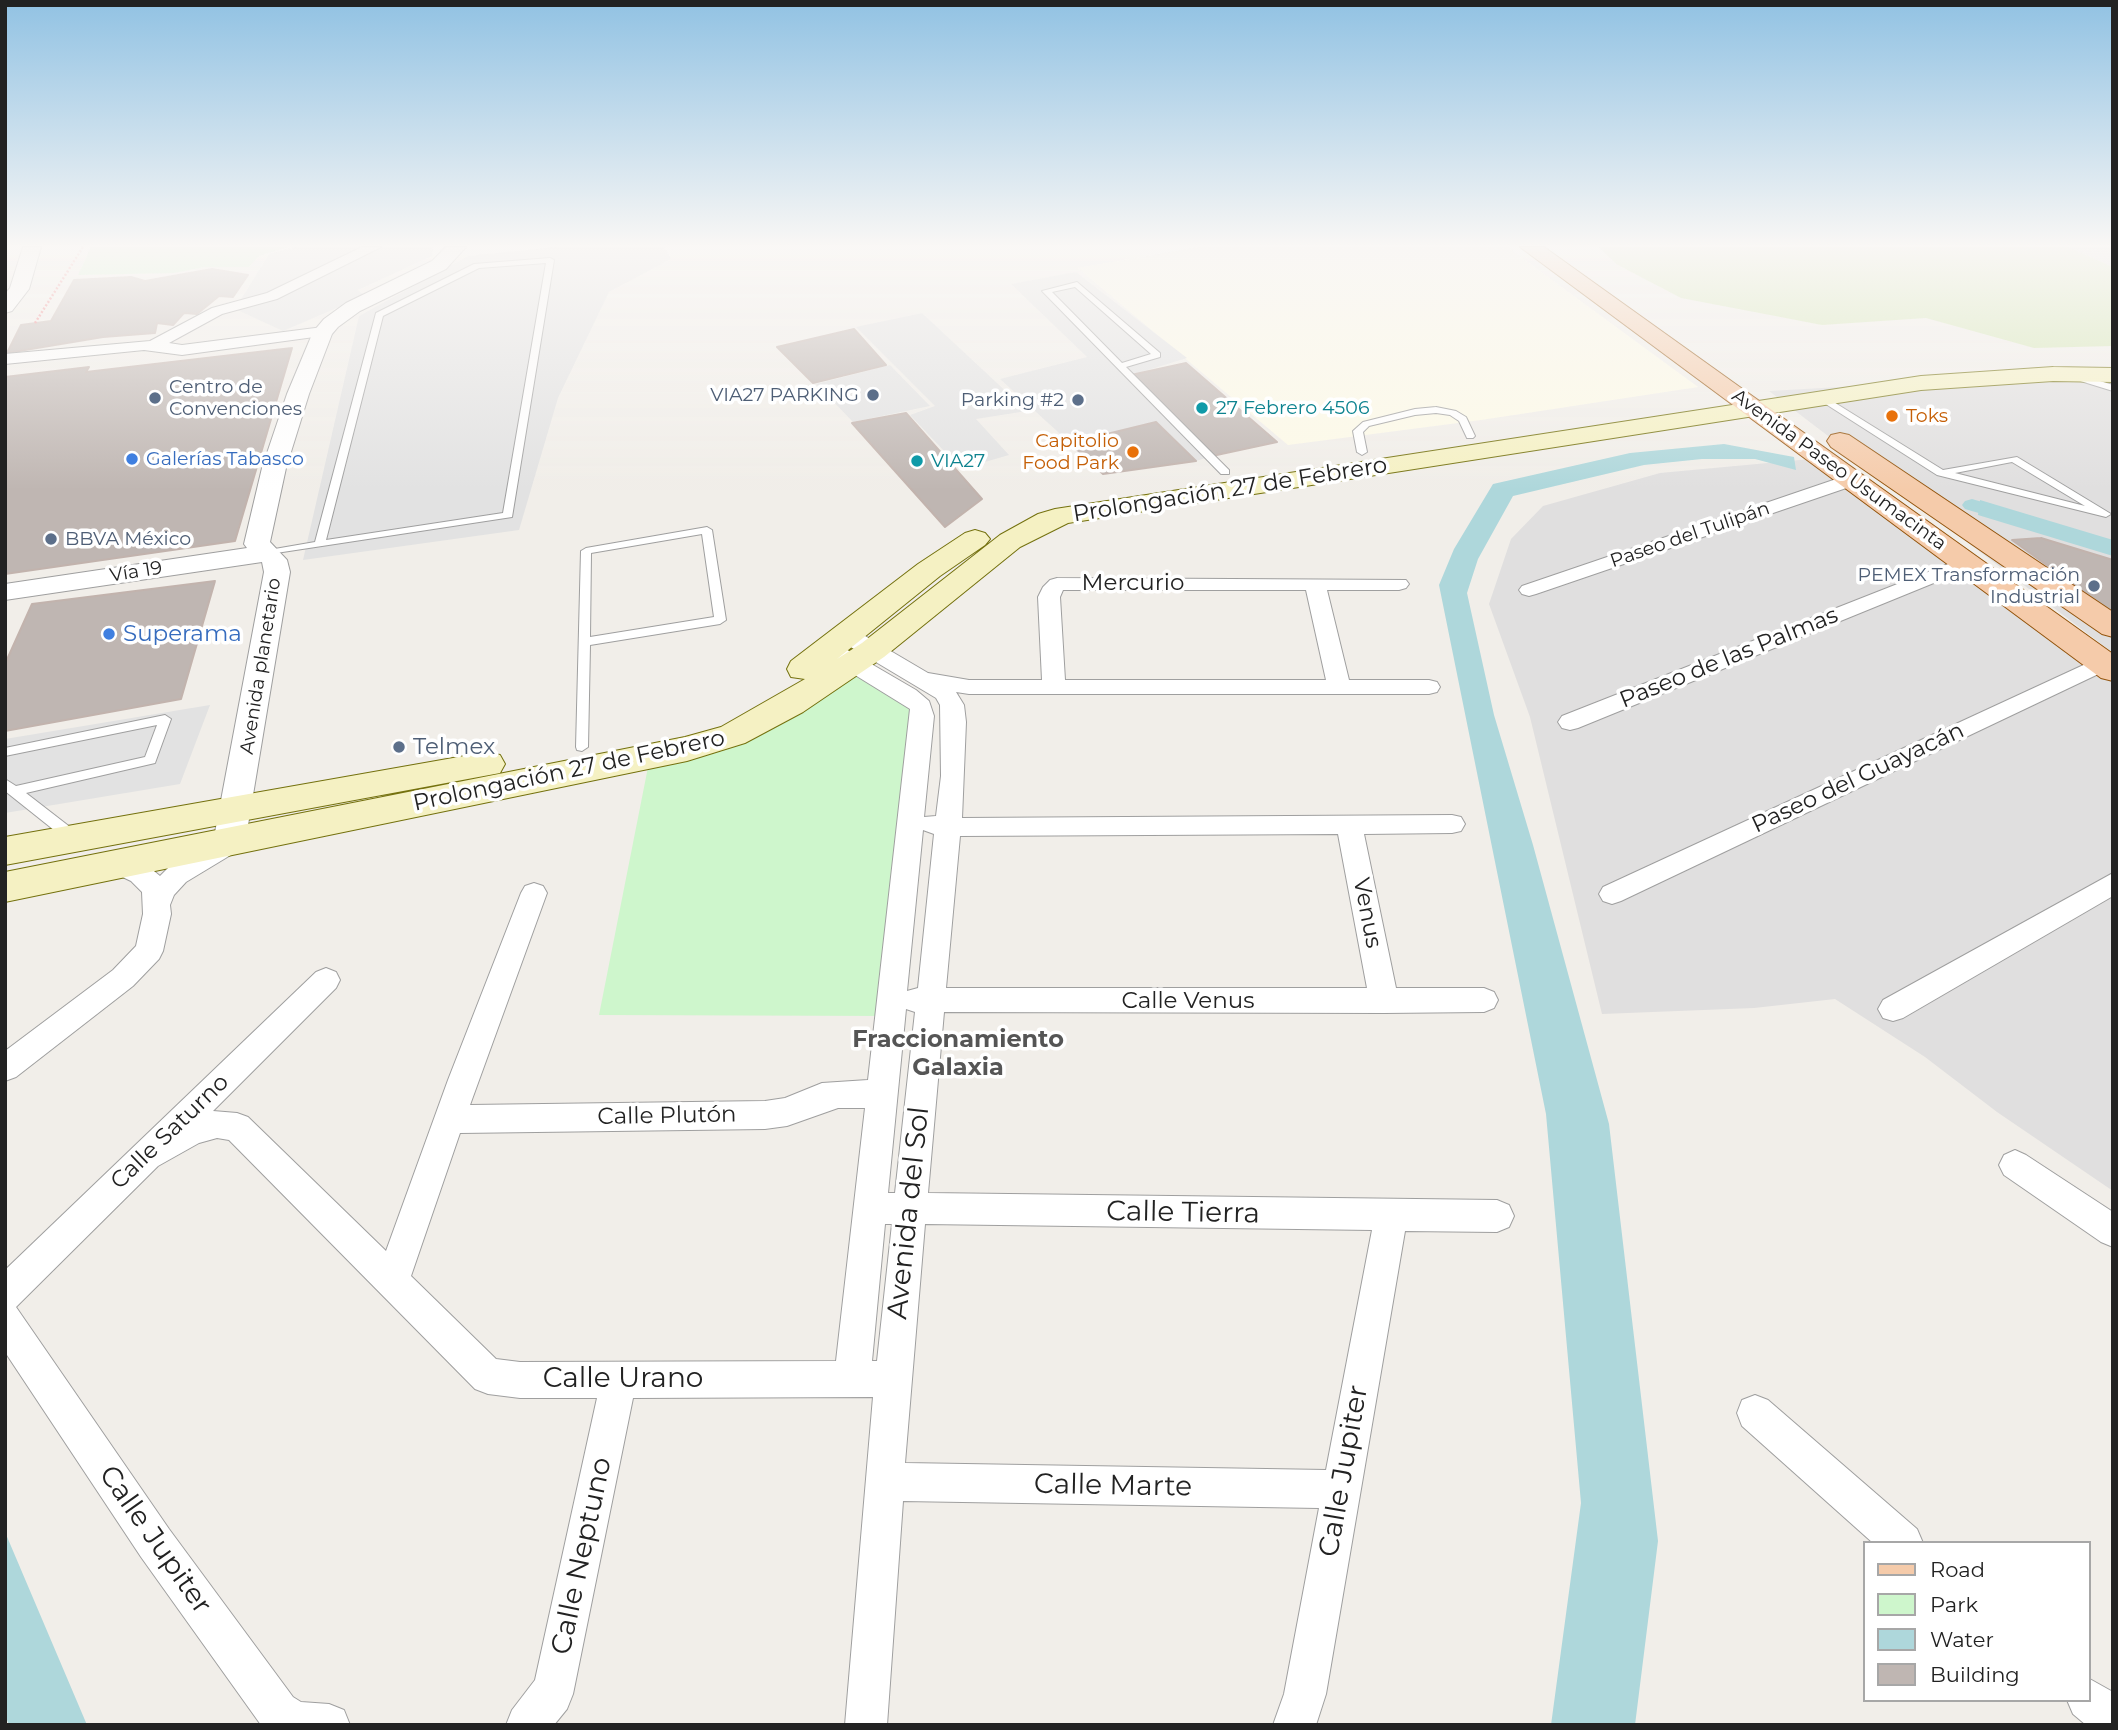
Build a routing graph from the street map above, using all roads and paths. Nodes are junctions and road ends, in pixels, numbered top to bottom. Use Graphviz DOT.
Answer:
graph roads {
  1 [pos="186,328"];
  2 [pos="328,328"];
  3 [pos="376,328"];
  4 [pos="539,328"];
  5 [pos="1082,328"];
  6 [pos="1126,328"];
  7 [pos="1655,328"];
  8 [pos="1679,328"];
  9 [pos="324,332"];
  10 [pos="1701,343"];
  11 [pos="154,345"];
  12 [pos="5,359"];
  13 [pos="2113,362"];
  14 [pos="1120,366"];
  15 [pos="2068,374"];
  16 [pos="2113,375"];
  17 [pos="2113,388"];
  18 [pos="1762,397"];
  19 [pos="1824,399"];
  20 [pos="1225,472"];
  21 [pos="1941,473"];
  22 [pos="1851,480"];
  23 [pos="320,543"];
  24 [pos="262,550"];
  25 [pos="1966,563"];
  26 [pos="5,583"];
  27 [pos="1314,584"];
  28 [pos="1399,584"];
  29 [pos="1529,590"];
  30 [pos="5,592"];
  31 [pos="2113,627"];
  32 [pos="584,642"];
  33 [pos="850,649"];
  34 [pos="2108,666"];
  35 [pos="1054,686"];
  36 [pos="1339,687"];
  37 [pos="1429,687"];
  38 [pos="938,690"];
  39 [pos="1570,722"];
  40 [pos="582,747"];
  41 [pos="5,752"];
  42 [pos="10,788"];
  43 [pos="237,808"];
  44 [pos="911,820"];
  45 [pos="1452,824"];
  46 [pos="1349,825"];
  47 [pos="948,827"];
  48 [pos="74,838"];
  49 [pos="229,842"];
  50 [pos="5,851"];
  51 [pos="119,864"];
  52 [pos="2113,883"];
  53 [pos="5,887"];
  54 [pos="534,893"];
  55 [pos="1612,894"];
  56 [pos="158,902"];
  57 [pos="326,980"];
  58 [pos="892,998"];
  59 [pos="1483,1000"];
  60 [pos="931,1001"];
  61 [pos="1384,1001"];
  62 [pos="1893,1009"];
  63 [pos="5,1068"];
  64 [pos="881,1094"];
  65 [pos="450,1119"];
  66 [pos="142,1158"];
  67 [pos="2015,1165"];
  68 [pos="868,1208"];
  69 [pos="909,1210"];
  70 [pos="1391,1216"];
  71 [pos="1497,1216"];
  72 [pos="2113,1231"];
  73 [pos="392,1281"];
  74 [pos="8,1299"];
  75 [pos="852,1378"];
  76 [pos="619,1379"];
  77 [pos="893,1380"];
  78 [pos="1755,1413"];
  79 [pos="887,1482"];
  80 [pos="1340,1489"];
  81 [pos="1901,1541"];
  82 [pos="2090,1701"];
  83 [pos="2113,1719"];
  84 [pos="329,1725"];
  85 [pos="527,1725"];
  86 [pos="866,1725"];
  87 [pos="1294,1725"];
  1 -- 11 [label="street"];
  2 -- 9 [label="street, Avenida planetario"];
  3 -- 23 [label="lane"];
  4 -- 23 [label="lane"];
  5 -- 14 [label="lane"];
  6 -- 14 [label="lane"];
  7 -- 18 [label="main road, Avenida Paseo Usumacinta"];
  8 -- 10 [label="main road"];
  9 -- 11 [label="street"];
  9 -- 24 [label="street, Avenida planetario"];
  11 -- 12 [label="street"];
  13 -- 18 [label="main road, Prolongación 27 de Febrero"];
  14 -- 20 [label="lane"];
  15 -- 16 [label="main road, Prolongación 27 de Febrero"];
  15 -- 17 [label="lane"];
  15 -- 19 [label="main road, Prolongación 27 de Febrero"];
  18 -- 19 [label="main road, Prolongación 27 de Febrero"];
  18 -- 20 [label="main road, Prolongación 27 de Febrero"];
  18 -- 22 [label="main road, Avenida Paseo Usumacinta"];
  18 -- 31 [label="main road, Avenida Paseo Usumacinta"];
  18 -- 33 [label="main road, Prolongación 27 de Febrero"];
  19 -- 21 [label="lane"];
  20 -- 33 [label="main road, Prolongación 27 de Febrero"];
  21 -- 21 [label="lane"];
  22 -- 25 [label="main road, Avenida Paseo Usumacinta"];
  22 -- 29 [label="street, Paseo del Tulipán"];
  23 -- 24 [label="lane"];
  24 -- 26 [label="street, Vía 19"];
  24 -- 30 [label="street, Vía 19"];
  24 -- 43 [label="street, Avenida planetario"];
  25 -- 34 [label="main road, Avenida Paseo Usumacinta"];
  25 -- 39 [label="street, Paseo de las Palmas"];
  27 -- 28 [label="street, Mercurio"];
  27 -- 35 [label="street, Mercurio"];
  27 -- 36 [label="street"];
  32 -- 32 [label="lane"];
  32 -- 40 [label="lane"];
  33 -- 38 [label="street"];
  33 -- 40 [label="main road, Prolongación 27 de Febrero"];
  33 -- 49 [label="main road, Prolongación 27 de Febrero"];
  34 -- 55 [label="street, Paseo del Guayacán"];
  35 -- 36 [label="street"];
  35 -- 38 [label="street"];
  36 -- 37 [label="street"];
  38 -- 44 [label="street, Avenida del Sol"];
  38 -- 47 [label="street, Avenida del Sol"];
  40 -- 43 [label="main road, Prolongación 27 de Febrero"];
  41 -- 42 [label="lane"];
  42 -- 48 [label="lane"];
  43 -- 48 [label="main road, Prolongación 27 de Febrero"];
  43 -- 49 [label="street, Avenida planetario"];
  44 -- 47 [label="street"];
  44 -- 58 [label="street, Avenida del Sol"];
  45 -- 46 [label="street"];
  46 -- 47 [label="street"];
  46 -- 61 [label="street, Venus"];
  47 -- 60 [label="street, Avenida del Sol"];
  48 -- 50 [label="main road, Prolongación 27 de Febrero"];
  49 -- 51 [label="main road, Prolongación 27 de Febrero"];
  49 -- 56 [label="street"];
  51 -- 53 [label="main road, Prolongación 27 de Febrero"];
  51 -- 56 [label="street"];
  52 -- 62 [label="street"];
  54 -- 65 [label="street"];
  56 -- 63 [label="street"];
  57 -- 66 [label="street, Calle Saturno"];
  58 -- 60 [label="street, Calle Venus"];
  58 -- 64 [label="street, Avenida del Sol"];
  59 -- 61 [label="street, Calle Venus"];
  60 -- 61 [label="street, Calle Venus"];
  60 -- 69 [label="street, Avenida del Sol"];
  64 -- 65 [label="street, Calle Plutón"];
  64 -- 68 [label="street, Avenida del Sol"];
  65 -- 73 [label="street"];
  66 -- 73 [label="street, Calle Urano"];
  66 -- 74 [label="street, Calle Saturno"];
  67 -- 72 [label="street"];
  68 -- 69 [label="street, Calle Tierra"];
  68 -- 75 [label="street, Avenida del Sol"];
  69 -- 70 [label="street, Calle Tierra"];
  69 -- 77 [label="street, Avenida del Sol"];
  70 -- 71 [label="street, Calle Tierra"];
  70 -- 80 [label="street, Calle Jupiter"];
  73 -- 76 [label="street, Calle Urano"];
  74 -- 84 [label="street, Calle Jupiter"];
  75 -- 76 [label="street, Calle Urano"];
  75 -- 77 [label="street, Calle Urano"];
  76 -- 85 [label="street, Calle Neptuno"];
  77 -- 79 [label="street, Avenida del Sol"];
  78 -- 81 [label="street"];
  79 -- 80 [label="street, Calle Marte"];
  79 -- 86 [label="street, Avenida del Sol"];
  80 -- 87 [label="street, Calle Jupiter"];
  82 -- 83 [label="street"];
}
